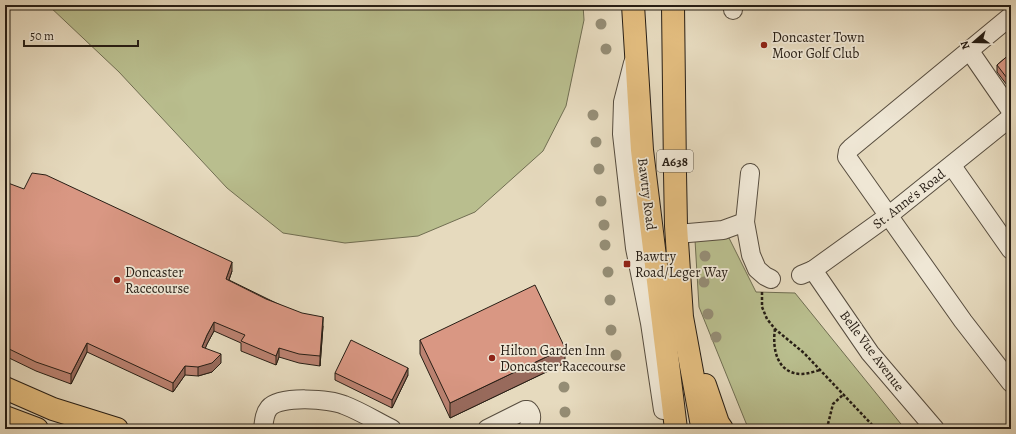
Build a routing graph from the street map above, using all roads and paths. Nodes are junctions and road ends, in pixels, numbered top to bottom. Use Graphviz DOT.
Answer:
graph roads {
  1 [pos="633,5"];
  2 [pos="674,5"];
  3 [pos="1011,16"];
  4 [pos="969,50"];
  5 [pos="636,54"];
  6 [pos="1011,111"];
  7 [pos="1011,117"];
  8 [pos="952,166"];
  9 [pos="750,173"];
  10 [pos="888,216"];
  11 [pos="745,222"];
  12 [pos="677,234"];
  13 [pos="1011,250"];
  14 [pos="807,272"];
  15 [pos="768,277"];
  16 [pos="682,317"];
  17 [pos="775,329"];
  18 [pos="821,370"];
  19 [pos="1011,383"];
  20 [pos="5,388"];
  21 [pos="844,394"];
  22 [pos="5,417"];
  23 [pos="37,429"];
  24 [pos="117,429"];
  25 [pos="263,429"];
  26 [pos="392,429"];
  27 [pos="487,429"];
  28 [pos="528,429"];
  29 [pos="666,429"];
  30 [pos="676,429"];
  31 [pos="703,429"];
  32 [pos="722,429"];
  33 [pos="828,429"];
  34 [pos="876,429"];
  35 [pos="935,429"];
  1 -- 5 [label="highway, Bawtry Road / A638"];
  2 -- 12 [label="highway, Bawtry Road / A638"];
  3 -- 4 [label="street"];
  4 -- 6 [label="street"];
  4 -- 10 [label="street"];
  5 -- 29 [label="street"];
  5 -- 30 [label="highway, Bawtry Road / A638"];
  7 -- 8 [label="street, St. Anne's Road"];
  8 -- 10 [label="street, St. Anne's Road"];
  8 -- 13 [label="street"];
  9 -- 11 [label="street"];
  10 -- 14 [label="street, St. Anne's Road"];
  10 -- 19 [label="street"];
  11 -- 12 [label="street"];
  11 -- 15 [label="street"];
  12 -- 16 [label="highway, Bawtry Road / A638"];
  14 -- 35 [label="street, Belle Vue Avenue"];
  15 -- 17 [label="path"];
  16 -- 31 [label="highway, Bawtry Road / A638"];
  16 -- 32 [label="highway, Bawtry Road"];
  17 -- 18 [label="path"];
  17 -- 18 [label="path"];
  18 -- 21 [label="path"];
  20 -- 24 [label="highway"];
  21 -- 33 [label="path"];
  21 -- 34 [label="path"];
  22 -- 23 [label="highway"];
  25 -- 26 [label="street"];
  27 -- 28 [label="street"];
}
